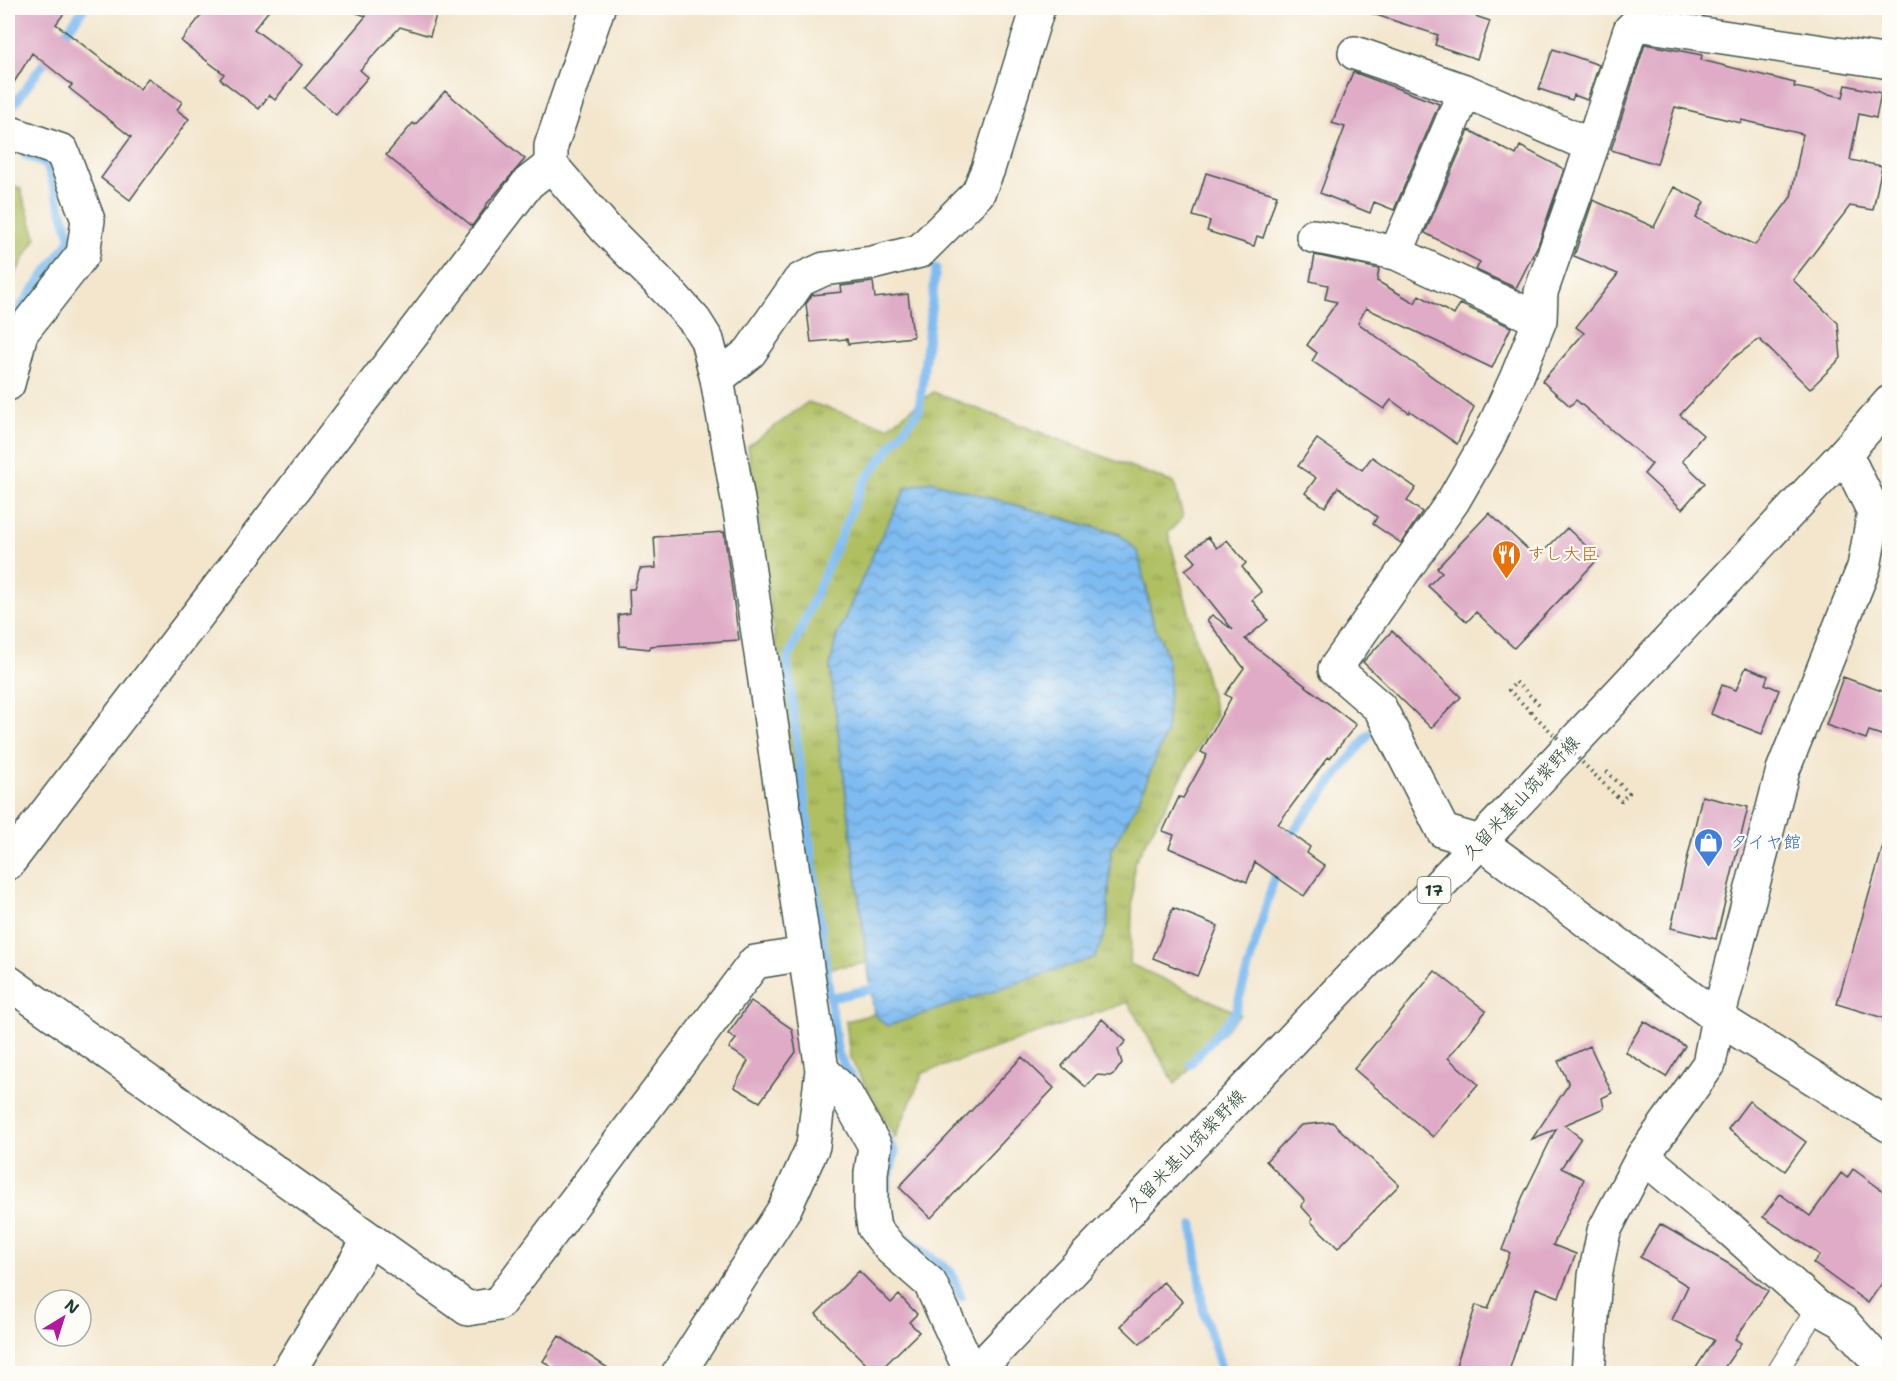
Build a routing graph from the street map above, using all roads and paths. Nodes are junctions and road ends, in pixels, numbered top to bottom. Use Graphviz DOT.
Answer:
graph roads {
  1 [pos="598,8"];
  2 [pos="1038,8"];
  3 [pos="1354,53"];
  4 [pos="1890,62"];
  5 [pos="1466,92"];
  6 [pos="8,132"];
  7 [pos="1592,146"];
  8 [pos="551,165"];
  9 [pos="1313,236"];
  10 [pos="1396,253"];
  11 [pos="1539,320"];
  12 [pos="717,379"];
  13 [pos="8,384"];
  14 [pos="1890,402"];
  15 [pos="1845,453"];
  16 [pos="1539,704"];
  17 [pos="1606,771"];
  18 [pos="1480,842"];
  19 [pos="8,863"];
  20 [pos="805,954"];
  21 [pos="8,982"];
  22 [pos="1718,1018"];
  23 [pos="822,1070"];
  24 [pos="1890,1126"];
  25 [pos="1643,1156"];
  26 [pos="369,1240"];
  27 [pos="1817,1307"];
  28 [pos="1879,1362"];
  29 [pos="287,1374"];
  30 [pos="678,1374"];
  31 [pos="973,1374"];
  32 [pos="1588,1374"];
  33 [pos="1776,1374"];
  1 -- 8 [label="street"];
  2 -- 12 [label="street"];
  3 -- 5 [label="street"];
  4 -- 7 [label="street"];
  5 -- 7 [label="street"];
  5 -- 10 [label="street"];
  6 -- 13 [label="street"];
  7 -- 11 [label="street"];
  8 -- 12 [label="street"];
  8 -- 19 [label="street"];
  9 -- 10 [label="street"];
  10 -- 11 [label="street"];
  11 -- 18 [label="street"];
  12 -- 20 [label="street"];
  14 -- 15 [label="street, 久留米基山筑紫野線 / 17"];
  15 -- 18 [label="street, 久留米基山筑紫野線 / 17"];
  15 -- 22 [label="street"];
  16 -- 17 [label="path, bridge"];
  18 -- 22 [label="street"];
  18 -- 31 [label="street, 久留米基山筑紫野線 / 17"];
  20 -- 23 [label="street"];
  20 -- 26 [label="street"];
  21 -- 26 [label="street"];
  22 -- 24 [label="street"];
  22 -- 25 [label="street"];
  23 -- 30 [label="street"];
  23 -- 31 [label="street"];
  25 -- 27 [label="street"];
  25 -- 32 [label="street"];
  26 -- 29 [label="street"];
  27 -- 28 [label="street"];
  27 -- 33 [label="lane"];
}
